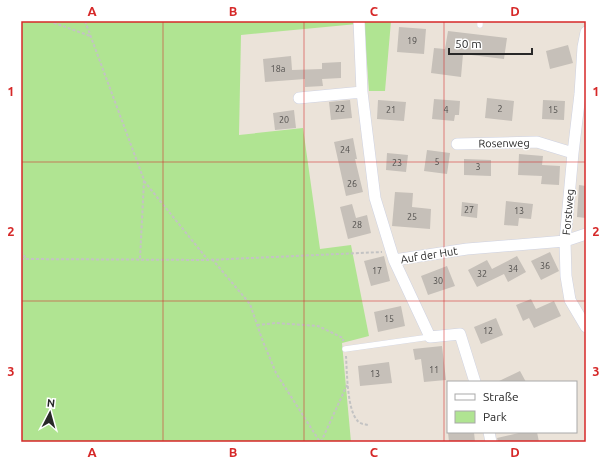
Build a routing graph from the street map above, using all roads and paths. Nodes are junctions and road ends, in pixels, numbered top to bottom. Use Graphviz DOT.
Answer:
graph roads {
  1 [pos="49,21"];
  2 [pos="85,21"];
  3 [pos="359,21"];
  4 [pos="586,32"];
  5 [pos="90,36"];
  6 [pos="362,92"];
  7 [pos="583,94"];
  8 [pos="299,98"];
  9 [pos="457,144"];
  10 [pos="573,153"];
  11 [pos="144,180"];
  12 [pos="586,234"];
  13 [pos="565,241"];
  14 [pos="21,251"];
  15 [pos="21,259"];
  16 [pos="26,259"];
  17 [pos="140,259"];
  18 [pos="212,259"];
  19 [pos="208,260"];
  20 [pos="394,260"];
  21 [pos="257,325"];
  22 [pos="586,327"];
  23 [pos="430,337"];
  24 [pos="345,349"];
  25 [pos="475,381"];
  26 [pos="348,383"];
  27 [pos="368,425"];
  28 [pos="320,442"];
  1 -- 5 [label="path"];
  2 -- 5 [label="path"];
  3 -- 6 [label="street, Auf der Hut"];
  4 -- 7 [label="street, Forstweg"];
  5 -- 11 [label="path"];
  6 -- 8 [label="street"];
  6 -- 20 [label="street, Auf der Hut"];
  7 -- 10 [label="street, Forstweg"];
  9 -- 10 [label="street, Rosenweg"];
  10 -- 13 [label="street, Forstweg"];
  11 -- 17 [label="path"];
  11 -- 19 [label="path"];
  12 -- 13 [label="street, Auf der Hut"];
  13 -- 20 [label="street, Auf der Hut"];
  13 -- 22 [label="street, Forstweg"];
  14 -- 16 [label="path"];
  15 -- 16 [label="path"];
  16 -- 17 [label="path"];
  17 -- 19 [label="path"];
  18 -- 19 [label="path"];
  18 -- 20 [label="path"];
  18 -- 21 [label="path"];
  20 -- 23 [label="street"];
  21 -- 24 [label="path"];
  21 -- 28 [label="path"];
  23 -- 24 [label="lane"];
  23 -- 25 [label="street"];
  24 -- 26 [label="path"];
  26 -- 27 [label="path"];
  26 -- 28 [label="path"];
}
